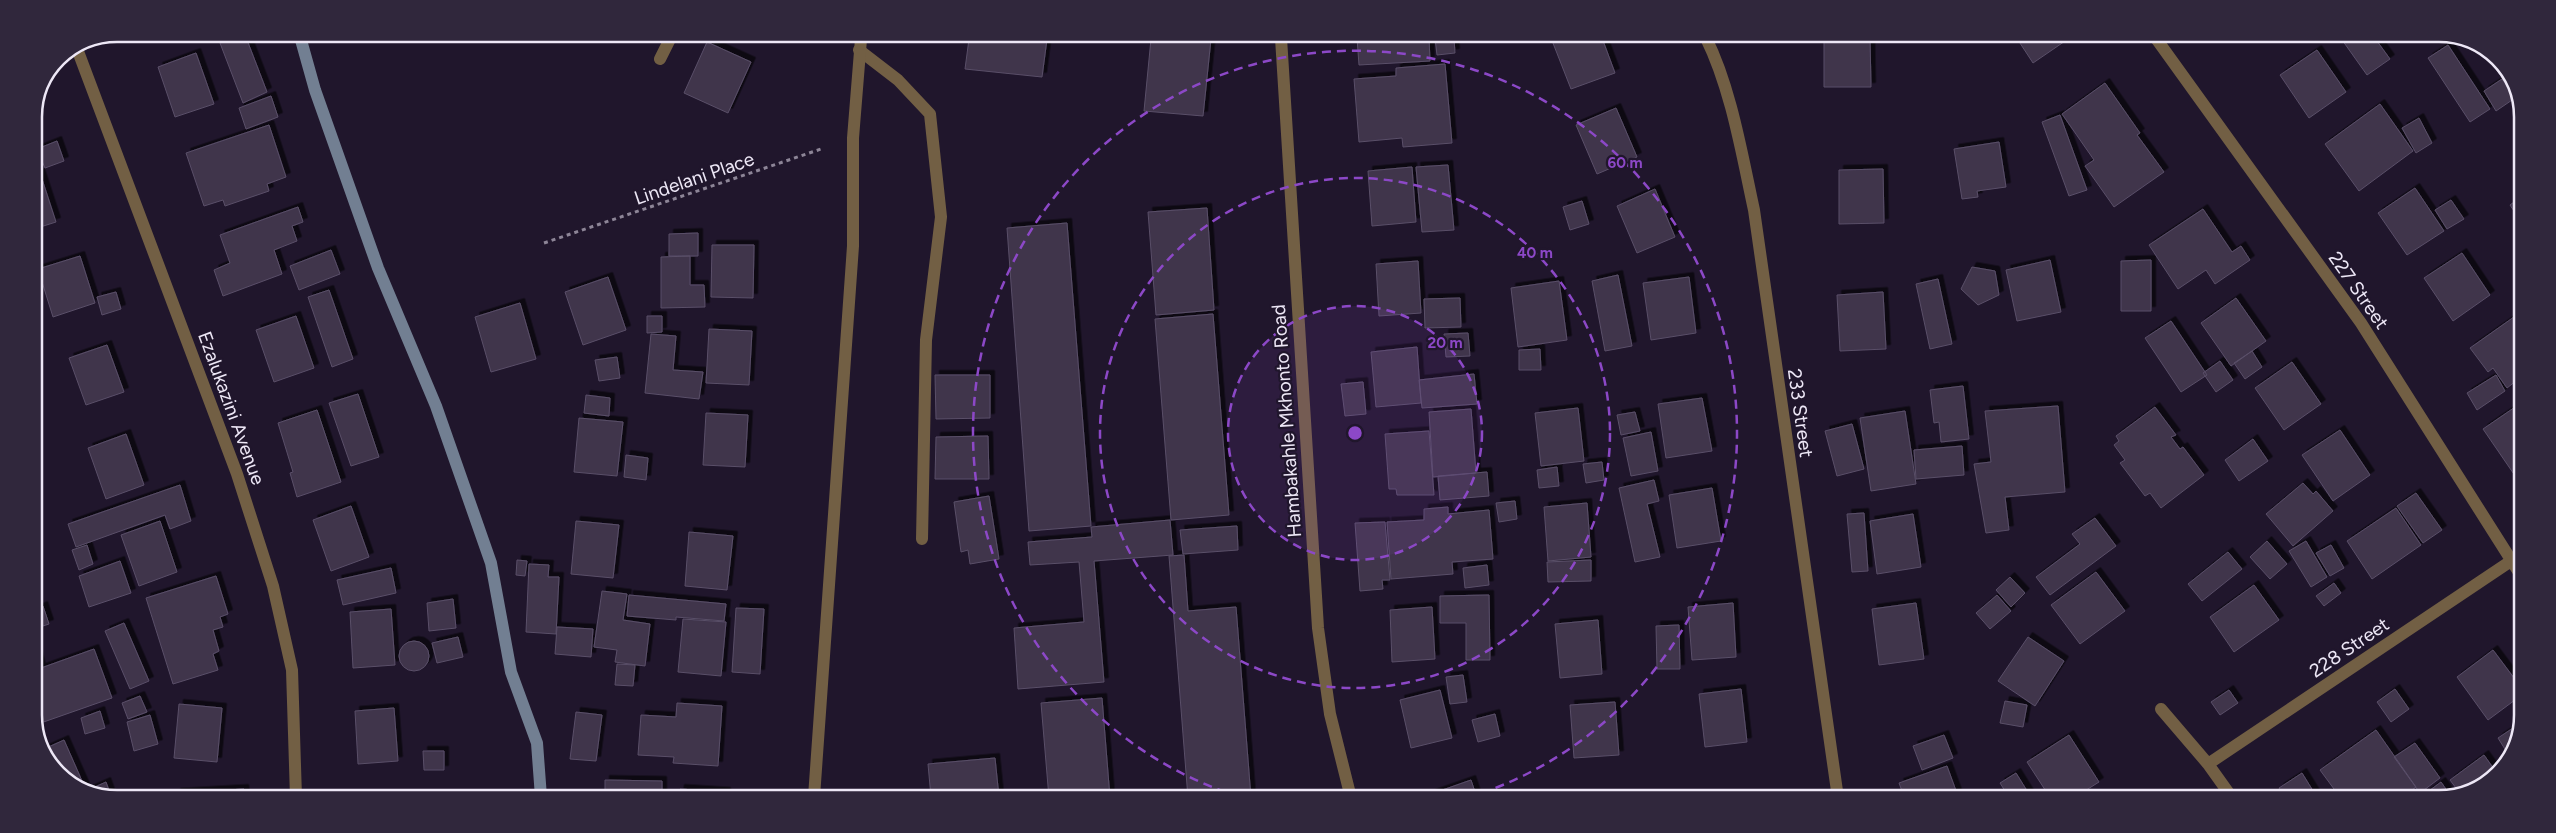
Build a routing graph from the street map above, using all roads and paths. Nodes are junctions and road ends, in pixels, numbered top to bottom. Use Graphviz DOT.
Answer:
graph roads {
  1 [pos="668,43"];
  2 [pos="1280,43"];
  3 [pos="1709,43"];
  4 [pos="2159,43"];
  5 [pos="860,45"];
  6 [pos="79,53"];
  7 [pos="660,59"];
  8 [pos="853,138"];
  9 [pos="544,243"];
  10 [pos="922,539"];
  11 [pos="2511,561"];
  12 [pos="2514,565"];
  13 [pos="2161,709"];
  14 [pos="2208,764"];
  15 [pos="296,790"];
  16 [pos="814,790"];
  17 [pos="1348,790"];
  18 [pos="1837,790"];
  19 [pos="2227,790"];
  1 -- 7 [label="street"];
  2 -- 17 [label="street, Hambakahle Mkhonto Road"];
  3 -- 18 [label="street, 233 Street"];
  4 -- 11 [label="street, 227 Street"];
  5 -- 8 [label="street"];
  5 -- 10 [label="street"];
  6 -- 15 [label="street, Ezalukazini Avenue"];
  8 -- 9 [label="path, Lindelani Place"];
  8 -- 16 [label="street"];
  11 -- 12 [label="street, 227 Street"];
  11 -- 14 [label="street, 228 Street"];
  13 -- 14 [label="street"];
  14 -- 19 [label="street"];
}
